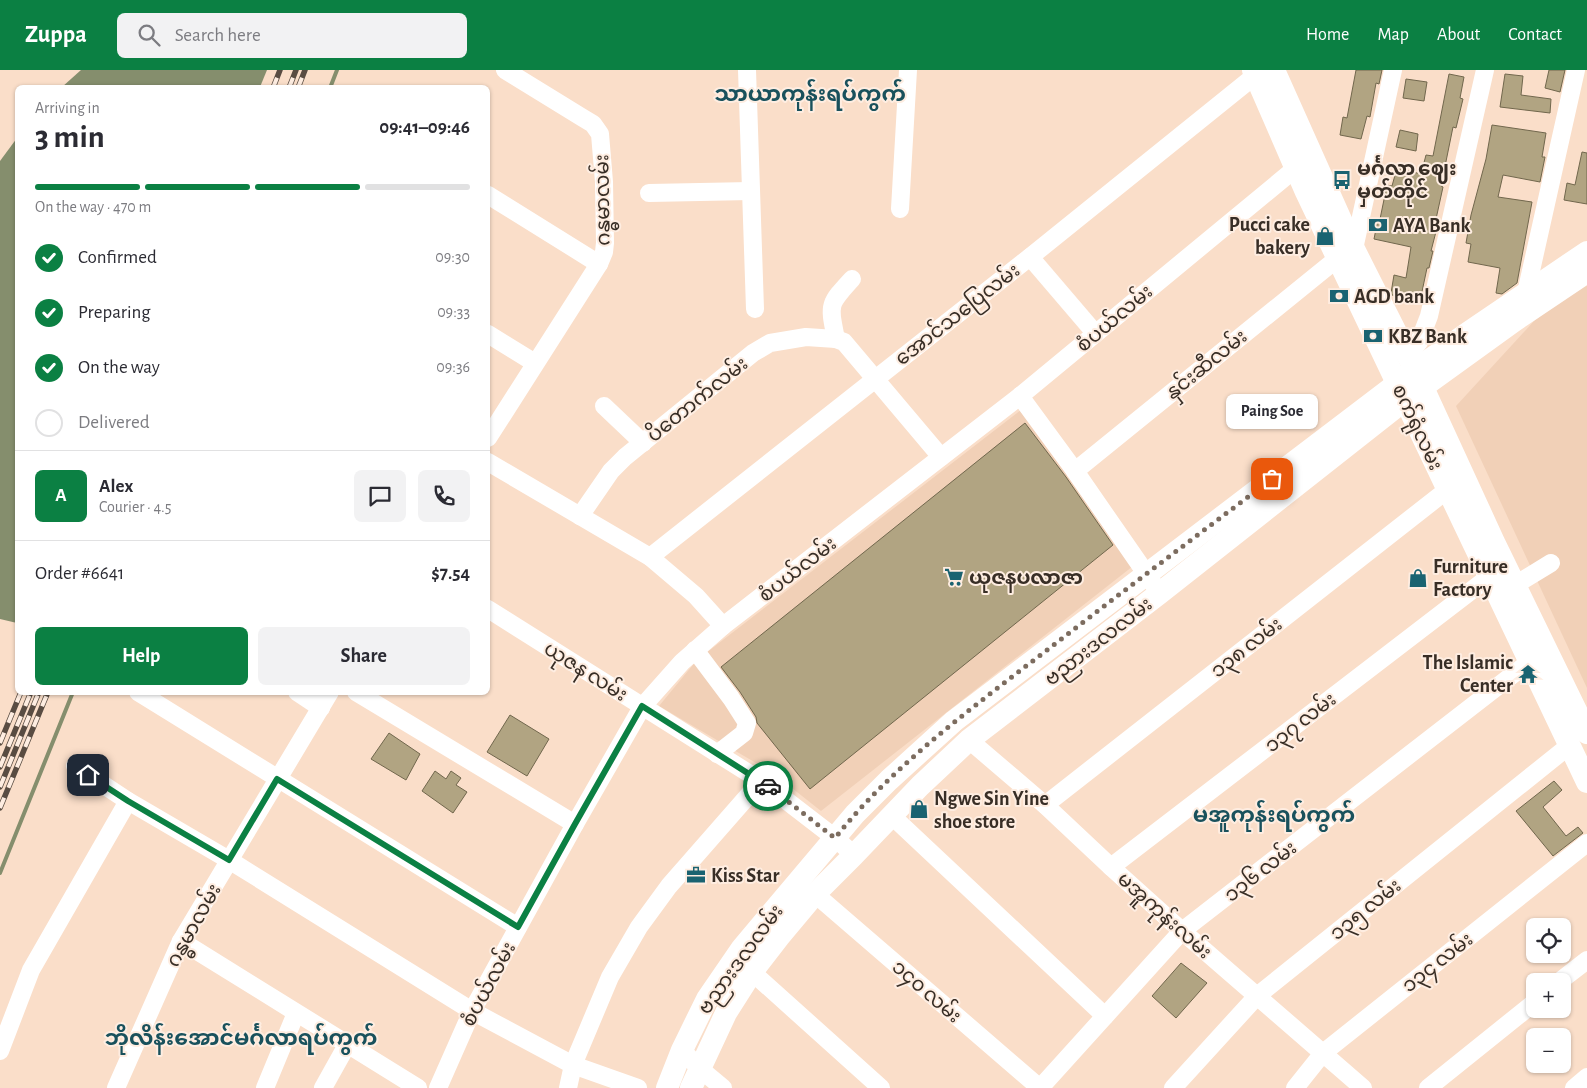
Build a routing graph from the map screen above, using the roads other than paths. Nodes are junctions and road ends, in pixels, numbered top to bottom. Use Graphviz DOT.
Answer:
graph roads {
  1 [pos="505,70"];
  2 [pos="747,70"];
  3 [pos="908,70"];
  4 [pos="1393,70"];
  5 [pos="1485,70"];
  6 [pos="1576,70"];
  7 [pos="1261,72"];
  8 [pos="1296,168"];
  9 [pos="751,190"];
  10 [pos="650,193"];
  11 [pos="490,196"];
  12 [pos="900,209"];
  13 [pos="1346,253"];
  14 [pos="1030,257"];
  15 [pos="1586,259"];
  16 [pos="599,264"];
  17 [pos="852,279"];
  18 [pos="1526,293"];
  19 [pos="755,310"];
  20 [pos="1095,333"];
  21 [pos="490,335"];
  22 [pos="840,340"];
  23 [pos="535,364"];
  24 [pos="876,378"];
  25 [pos="1410,379"];
  26 [pos="1020,396"];
  27 [pos="604,406"];
  28 [pos="490,435"];
  29 [pos="643,443"];
  30 [pos="941,457"];
  31 [pos="490,463"];
  32 [pos="1075,471"];
  33 [pos="1447,490"];
  34 [pos="580,516"];
  35 [pos="650,557"];
  36 [pos="1551,563"];
  37 [pos="1145,574"];
  38 [pos="1489,577"];
  39 [pos="1515,585"];
  40 [pos="1160,593"];
  41 [pos="490,611"];
  42 [pos="723,626"];
  43 [pos="695,650"];
  44 [pos="1529,662"];
  45 [pos="143,695"];
  46 [pos="302,695"];
  47 [pos="328,695"];
  48 [pos="361,695"];
  49 [pos="642,706"];
  50 [pos="321,708"];
  51 [pos="1581,729"];
  52 [pos="968,740"];
  53 [pos="717,754"];
  54 [pos="75,766"];
  55 [pos="277,779"];
  56 [pos="761,781"];
  57 [pos="1587,782"];
  58 [pos="128,801"];
  59 [pos="1045,805"];
  60 [pos="892,816"];
  61 [pos="575,824"];
  62 [pos="835,838"];
  63 [pos="1587,843"];
  64 [pos="854,855"];
  65 [pos="229,860"];
  66 [pos="1111,867"];
  67 [pos="815,894"];
  68 [pos="518,927"];
  69 [pos="1182,931"];
  70 [pos="181,941"];
  71 [pos="1587,960"];
  72 [pos="752,972"];
  73 [pos="1570,973"];
  74 [pos="1257,996"];
  75 [pos="1526,1009"];
  76 [pos="472,1011"];
  77 [pos="296,1013"];
  78 [pos="1105,1016"];
  79 [pos="347,1045"];
  80 [pos="682,1050"];
  81 [pos="0,1051"];
  82 [pos="1323,1053"];
  83 [pos="573,1065"];
  84 [pos="1587,1077"];
  85 [pos="695,1078"];
  86 [pos="116,1088"];
  87 [pos="265,1088"];
  88 [pos="324,1088"];
  89 [pos="418,1088"];
  90 [pos="438,1088"];
  91 [pos="568,1088"];
  92 [pos="638,1088"];
  93 [pos="667,1088"];
  94 [pos="723,1088"];
  95 [pos="881,1088"];
  96 [pos="1040,1088"];
  97 [pos="1173,1088"];
  98 [pos="1294,1088"];
  99 [pos="1364,1088"];
  100 [pos="1428,1088"];
  101 [pos="1574,1088"];
  1 -- 16 [label="street, ဂန္ဓမာလမ်း"];
  2 -- 9 [label="street"];
  3 -- 12 [label="street"];
  4 -- 13 [label="street"];
  5 -- 25 [label="street"];
  6 -- 18 [label="street"];
  7 -- 8 [label="main road, စက်ရုံလမ်း"];
  7 -- 13 [label="main road, စက်ရုံလမ်း"];
  7 -- 14 [label="street, အောင်သပြေလမ်း"];
  8 -- 13 [label="main road, စက်ရုံလမ်း"];
  8 -- 20 [label="street, စံပယ်လမ်း"];
  9 -- 10 [label="street"];
  9 -- 19 [label="street"];
  11 -- 16 [label="street"];
  13 -- 25 [label="main road, စက်ရုံလမ်း"];
  13 -- 32 [label="street, နှင်းဆီလမ်း"];
  14 -- 20 [label="street"];
  14 -- 24 [label="street, အောင်သပြေလမ်း"];
  15 -- 18 [label="main road, ဗညားဒလလမ်း"];
  15 -- 25 [label="main road, ဗညားဒလလမ်း"];
  16 -- 23 [label="street, ဂန္ဓမာလမ်း"];
  17 -- 22 [label="street"];
  18 -- 25 [label="main road, ဗညားဒလလမ်း"];
  20 -- 26 [label="street, စံပယ်လမ်း"];
  21 -- 23 [label="street"];
  22 -- 24 [label="street"];
  22 -- 29 [label="street, ပိတောက်လမ်း"];
  23 -- 28 [label="street, ဂန္ဓမာလမ်း"];
  24 -- 30 [label="street"];
  24 -- 35 [label="street, အောင်သပြေလမ်း"];
  25 -- 33 [label="main road, စက်ရုံလမ်း"];
  25 -- 37 [label="main road, ဗညားဒလလမ်း"];
  25 -- 39 [label="main road, စက်ရုံလမ်း"];
  25 -- 40 [label="main road, ဗညားဒလလမ်း"];
  26 -- 30 [label="street, စံပယ်လမ်း"];
  26 -- 32 [label="street"];
  27 -- 29 [label="street"];
  29 -- 34 [label="street, ပိတောက်လမ်း"];
  30 -- 42 [label="street, စံပယ်လမ်း"];
  31 -- 34 [label="street"];
  32 -- 37 [label="street"];
  33 -- 38 [label="main road, စက်ရုံလမ်း"];
  33 -- 59 [label="street, ၁၃၈ လမ်း"];
  34 -- 35 [label="street"];
  35 -- 42 [label="street"];
  36 -- 39 [label="street"];
  37 -- 40 [label="street"];
  37 -- 62 [label="main road, ဗညားဒလလမ်း"];
  38 -- 44 [label="main road, စက်ရုံလမ်း"];
  38 -- 66 [label="street, ၁၃၇ လမ်း"];
  39 -- 51 [label="main road, စက်ရုံလမ်း"];
  40 -- 52 [label="main road, ဗညားဒလလမ်း"];
  41 -- 49 [label="street, ယုဇန လမ်း"];
  42 -- 43 [label="street, စံပယ်လမ်း"];
  43 -- 49 [label="street, စံပယ်လမ်း"];
  43 -- 53 [label="street"];
  44 -- 51 [label="main road, စက်ရုံလမ်း"];
  44 -- 69 [label="street, ၁၃၆ လမ်း"];
  45 -- 55 [label="street"];
  46 -- 50 [label="street"];
  47 -- 50 [label="street, ဂန္ဓမာလမ်း"];
  48 -- 61 [label="street"];
  49 -- 53 [label="street, ယုဇန လမ်း"];
  49 -- 61 [label="street, စံပယ်လမ်း"];
  50 -- 55 [label="street, ဂန္ဓမာလမ်း"];
  51 -- 57 [label="main road, စက်ရုံလမ်း"];
  51 -- 74 [label="street, ၁၃၅ လမ်း"];
  52 -- 59 [label="street, မအူကုန်းလမ်း"];
  52 -- 60 [label="main road, ဗညားဒလလမ်း"];
  53 -- 56 [label="street, ယုဇန လမ်း"];
  54 -- 58 [label="street"];
  55 -- 65 [label="street, ဂန္ဓမာလမ်း"];
  55 -- 68 [label="street"];
  56 -- 62 [label="street, ယုဇန လမ်း"];
  56 -- 83 [label="street"];
  58 -- 65 [label="street"];
  58 -- 81 [label="street"];
  59 -- 66 [label="street, မအူကုန်းလမ်း"];
  60 -- 64 [label="main road, ဗညားဒလလမ်း"];
  60 -- 78 [label="street"];
  61 -- 68 [label="street, စံပယ်လမ်း"];
  62 -- 64 [label="street, ယုဇန လမ်း"];
  62 -- 80 [label="main road, ဗညားဒလလမ်း"];
  63 -- 82 [label="street, ၁၃၄ လမ်း"];
  64 -- 67 [label="main road, ဗညားဒလလမ်း"];
  65 -- 70 [label="street, ဂန္ဓမာလမ်း"];
  65 -- 76 [label="street"];
  66 -- 69 [label="street, မအူကုန်းလမ်း"];
  67 -- 72 [label="main road, ဗညားဒလလမ်း"];
  67 -- 96 [label="street, ၁၄၀ လမ်း"];
  68 -- 76 [label="street, စံပယ်လမ်း"];
  69 -- 74 [label="street, မအူကုန်းလမ်း"];
  69 -- 78 [label="street, ၁၃၆ လမ်း"];
  70 -- 77 [label="street"];
  70 -- 86 [label="street, ဂန္ဓမာလမ်း"];
  71 -- 73 [label="street"];
  72 -- 85 [label="main road, ဗညားဒလလမ်း"];
  72 -- 95 [label="street"];
  74 -- 82 [label="street, မအူကုန်းလမ်း"];
  74 -- 97 [label="street, ၁၃၅ လမ်း"];
  75 -- 100 [label="street"];
  76 -- 83 [label="street"];
  76 -- 90 [label="street, စံပယ်လမ်း"];
  77 -- 79 [label="street"];
  77 -- 87 [label="street"];
  78 -- 96 [label="street, ၁၃၆ လမ်း"];
  79 -- 88 [label="street"];
  79 -- 89 [label="street"];
  80 -- 85 [label="street"];
  80 -- 93 [label="main road, ဗညားဒလလမ်း"];
  82 -- 98 [label="street, ၁၃၄ လမ်း"];
  82 -- 99 [label="street, မအူကုန်းလမ်း"];
  83 -- 91 [label="street"];
  83 -- 92 [label="street"];
  84 -- 101 [label="street"];
  85 -- 94 [label="street"];
}
